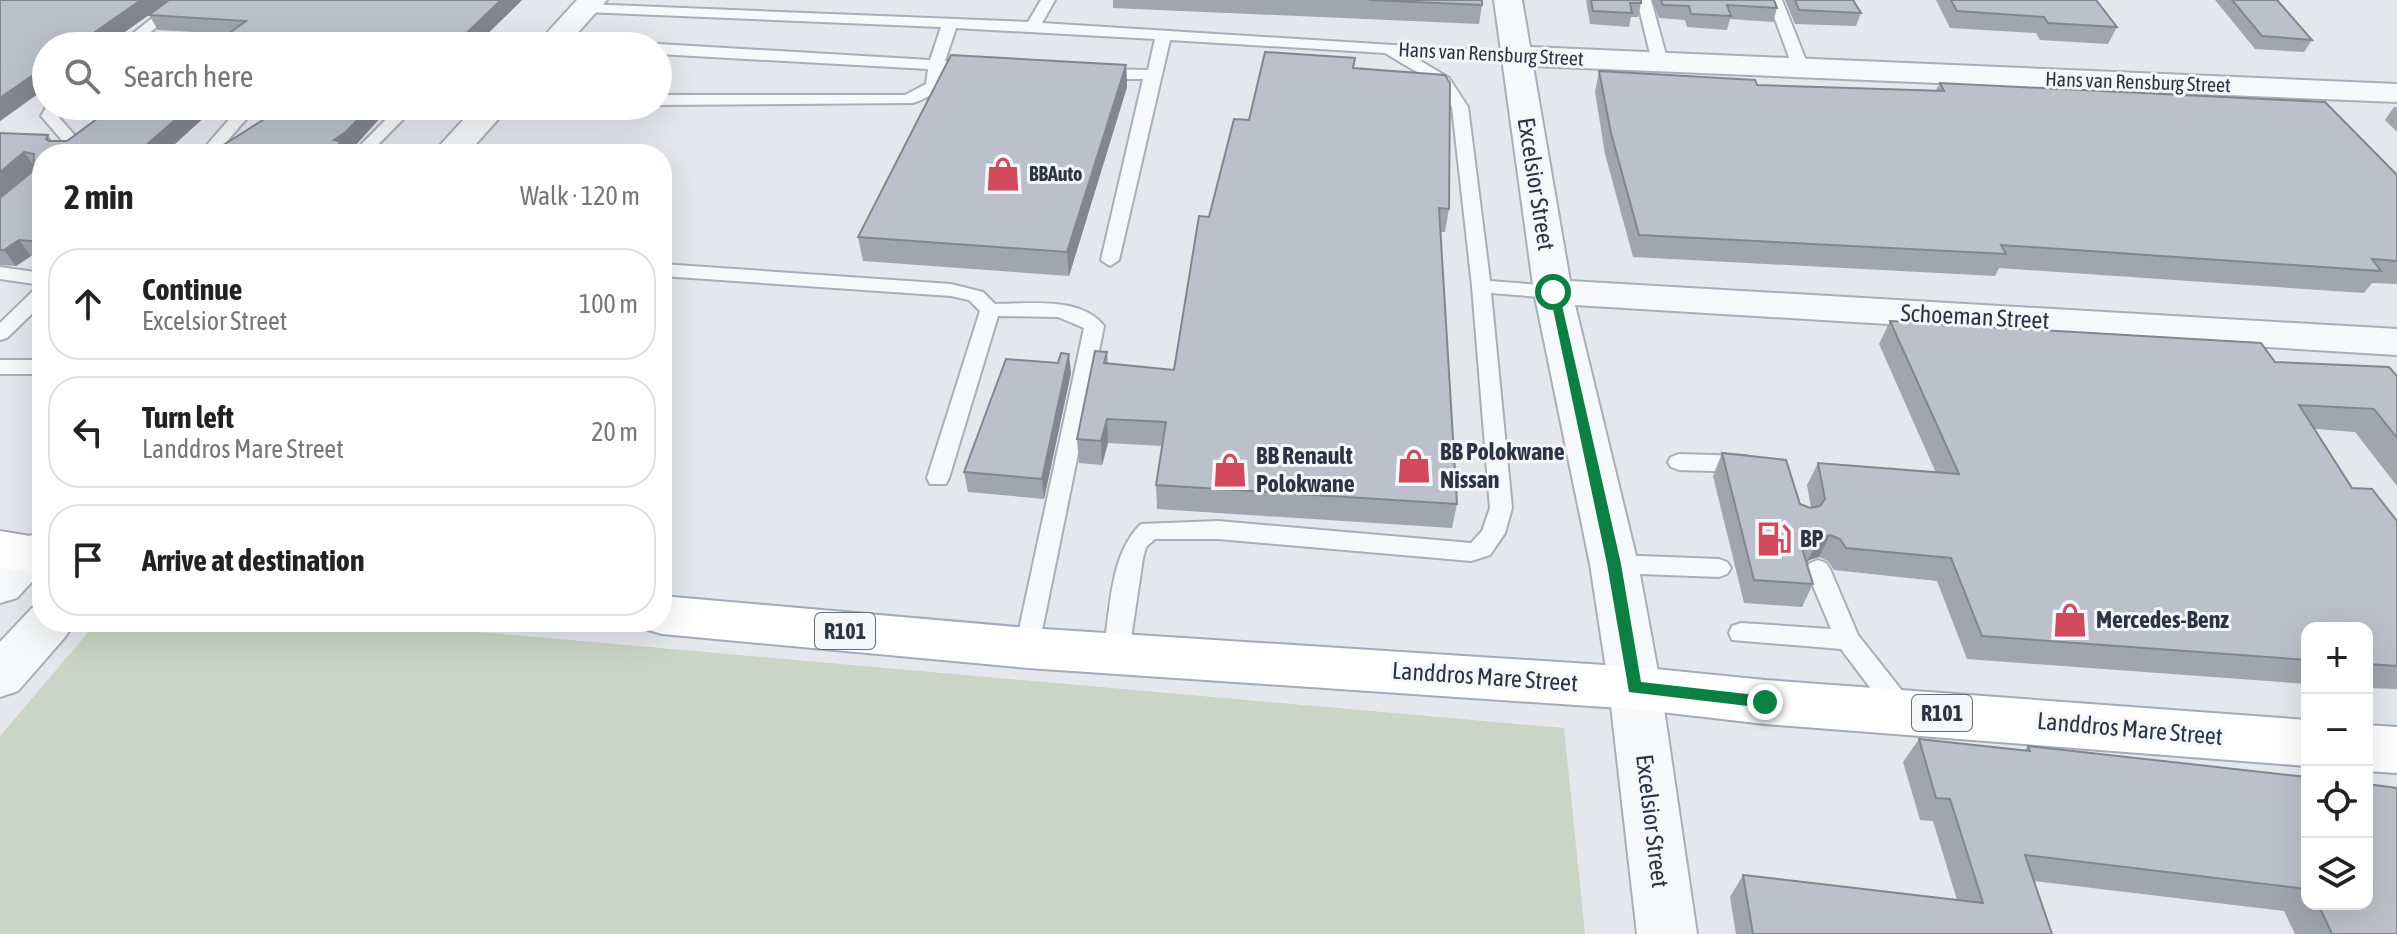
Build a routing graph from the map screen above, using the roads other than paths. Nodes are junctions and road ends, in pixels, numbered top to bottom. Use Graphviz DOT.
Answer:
graph roads {
  1 [pos="184,0"];
  2 [pos="1048,0"];
  3 [pos="1508,0"];
  4 [pos="1644,0"];
  5 [pos="1775,0"];
  6 [pos="589,4"];
  7 [pos="950,24"];
  8 [pos="1033,27"];
  9 [pos="142,32"];
  10 [pos="563,32"];
  11 [pos="1163,35"];
  12 [pos="1388,48"];
  13 [pos="672,50"];
  14 [pos="1516,56"];
  15 [pos="1660,62"];
  16 [pos="938,64"];
  17 [pos="1000,68"];
  18 [pos="1801,68"];
  19 [pos="1077,73"];
  20 [pos="1152,75"];
  21 [pos="2397,93"];
  22 [pos="672,100"];
  23 [pos="53,120"];
  24 [pos="237,120"];
  25 [pos="394,120"];
  26 [pos="481,120"];
  27 [pos="74,144"];
  28 [pos="216,144"];
  29 [pos="370,144"];
  30 [pos="458,144"];
  31 [pos="1110,260"];
  32 [pos="672,271"];
  33 [pos="0,273"];
  34 [pos="32,278"];
  35 [pos="1481,286"];
  36 [pos="1553,292"];
  37 [pos="32,303"];
  38 [pos="990,310"];
  39 [pos="0,334"];
  40 [pos="2397,342"];
  41 [pos="0,367"];
  42 [pos="32,367"];
  43 [pos="1679,462"];
  44 [pos="1771,467"];
  45 [pos="938,478"];
  46 [pos="1614,564"];
  47 [pos="1719,568"];
  48 [pos="1818,569"];
  49 [pos="672,616"];
  50 [pos="40,632"];
  51 [pos="1741,633"];
  52 [pos="1848,640"];
  53 [pos="1028,648"];
  54 [pos="1116,652"];
  55 [pos="0,676"];
  56 [pos="1635,688"];
  57 [pos="1902,710"];
  58 [pos="2301,743"];
  59 [pos="2373,748"];
  60 [pos="2397,750"];
  61 [pos="1667,934"];
  1 -- 9 [label="lane"];
  2 -- 8 [label="lane"];
  3 -- 14 [label="street, Excelsior Street"];
  4 -- 15 [label="lane"];
  5 -- 18 [label="lane"];
  6 -- 7 [label="lane, Hans van Rensburg Street"];
  6 -- 10 [label="street"];
  7 -- 8 [label="lane, Hans van Rensburg Street"];
  7 -- 16 [label="lane"];
  8 -- 11 [label="lane, Hans van Rensburg Street"];
  11 -- 12 [label="lane, Hans van Rensburg Street"];
  11 -- 20 [label="lane"];
  12 -- 14 [label="lane, Hans van Rensburg Street"];
  12 -- 35 [label="lane"];
  13 -- 16 [label="lane"];
  14 -- 15 [label="street, Hans van Rensburg Street"];
  14 -- 36 [label="street, Excelsior Street"];
  15 -- 18 [label="street, Hans van Rensburg Street"];
  16 -- 17 [label="lane"];
  16 -- 22 [label="lane"];
  18 -- 21 [label="street, Hans van Rensburg Street"];
  19 -- 20 [label="lane"];
  20 -- 31 [label="lane"];
  23 -- 27 [label="lane"];
  24 -- 28 [label="lane"];
  25 -- 29 [label="lane"];
  26 -- 30 [label="street"];
  32 -- 38 [label="lane"];
  33 -- 34 [label="lane"];
  35 -- 36 [label="lane"];
  35 -- 54 [label="lane"];
  36 -- 40 [label="street, Schoeman Street"];
  36 -- 46 [label="street, Excelsior Street"];
  37 -- 39 [label="lane"];
  38 -- 45 [label="lane"];
  38 -- 53 [label="lane"];
  41 -- 42 [label="lane"];
  43 -- 44 [label="lane"];
  46 -- 47 [label="lane"];
  46 -- 56 [label="street, Excelsior Street"];
  48 -- 52 [label="lane"];
  49 -- 53 [label="main road, Landdros Mare Street / R101"];
  50 -- 55 [label="street"];
  51 -- 52 [label="lane"];
  52 -- 57 [label="lane"];
  53 -- 54 [label="main road, Landdros Mare Street / R101"];
  54 -- 56 [label="main road, Landdros Mare Street / R101"];
  56 -- 57 [label="main road, Landdros Mare Street / R101"];
  56 -- 61 [label="street, Excelsior Street"];
  57 -- 58 [label="main road, Landdros Mare Street / R101"];
  59 -- 60 [label="main road"];
}
